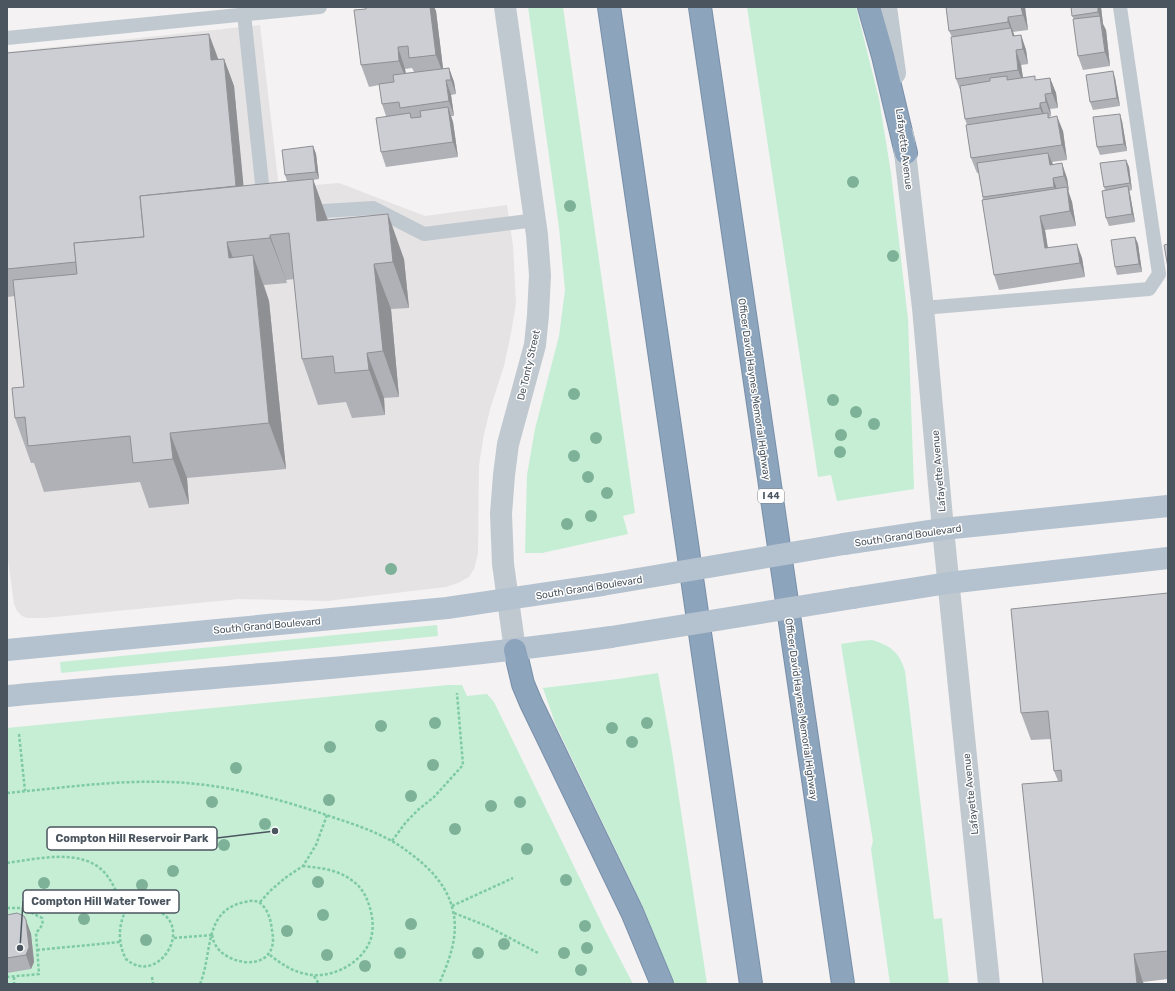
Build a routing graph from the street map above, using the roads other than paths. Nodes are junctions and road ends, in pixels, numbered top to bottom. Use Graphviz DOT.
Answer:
graph roads {
  1 [pos="320,7"];
  2 [pos="505,7"];
  3 [pos="609,7"];
  4 [pos="700,7"];
  5 [pos="868,7"];
  6 [pos="886,7"];
  7 [pos="1120,7"];
  8 [pos="244,14"];
  9 [pos="7,38"];
  10 [pos="906,153"];
  11 [pos="281,205"];
  12 [pos="293,213"];
  13 [pos="536,220"];
  14 [pos="923,308"];
  15 [pos="1168,506"];
  16 [pos="943,529"];
  17 [pos="1168,558"];
  18 [pos="948,583"];
  19 [pos="507,600"];
  20 [pos="7,650"];
  21 [pos="515,650"];
  22 [pos="7,696"];
  23 [pos="662,984"];
  24 [pos="751,984"];
  25 [pos="843,984"];
  26 [pos="989,984"];
  1 -- 8 [label="lane"];
  2 -- 13 [label="street, De Tonty Street"];
  3 -- 24 [label="highway"];
  4 -- 25 [label="highway, Officer David Haynes Memorial Highway / I 44"];
  5 -- 10 [label="highway"];
  6 -- 10 [label="street, Lafayette Avenue"];
  7 -- 14 [label="lane"];
  8 -- 9 [label="lane"];
  8 -- 11 [label="lane"];
  10 -- 14 [label="street, Lafayette Avenue"];
  12 -- 13 [label="lane"];
  13 -- 19 [label="street, De Tonty Street"];
  14 -- 16 [label="street, Lafayette Avenue"];
  15 -- 16 [label="main road, South Grand Boulevard"];
  16 -- 18 [label="street, Lafayette Avenue"];
  16 -- 19 [label="main road, South Grand Boulevard, bridge"];
  17 -- 18 [label="main road"];
  18 -- 21 [label="main road, bridge"];
  18 -- 26 [label="street, Lafayette Avenue"];
  19 -- 20 [label="main road, South Grand Boulevard"];
  19 -- 21 [label="street, De Tonty Street"];
  21 -- 22 [label="main road"];
  21 -- 23 [label="highway"];
}
